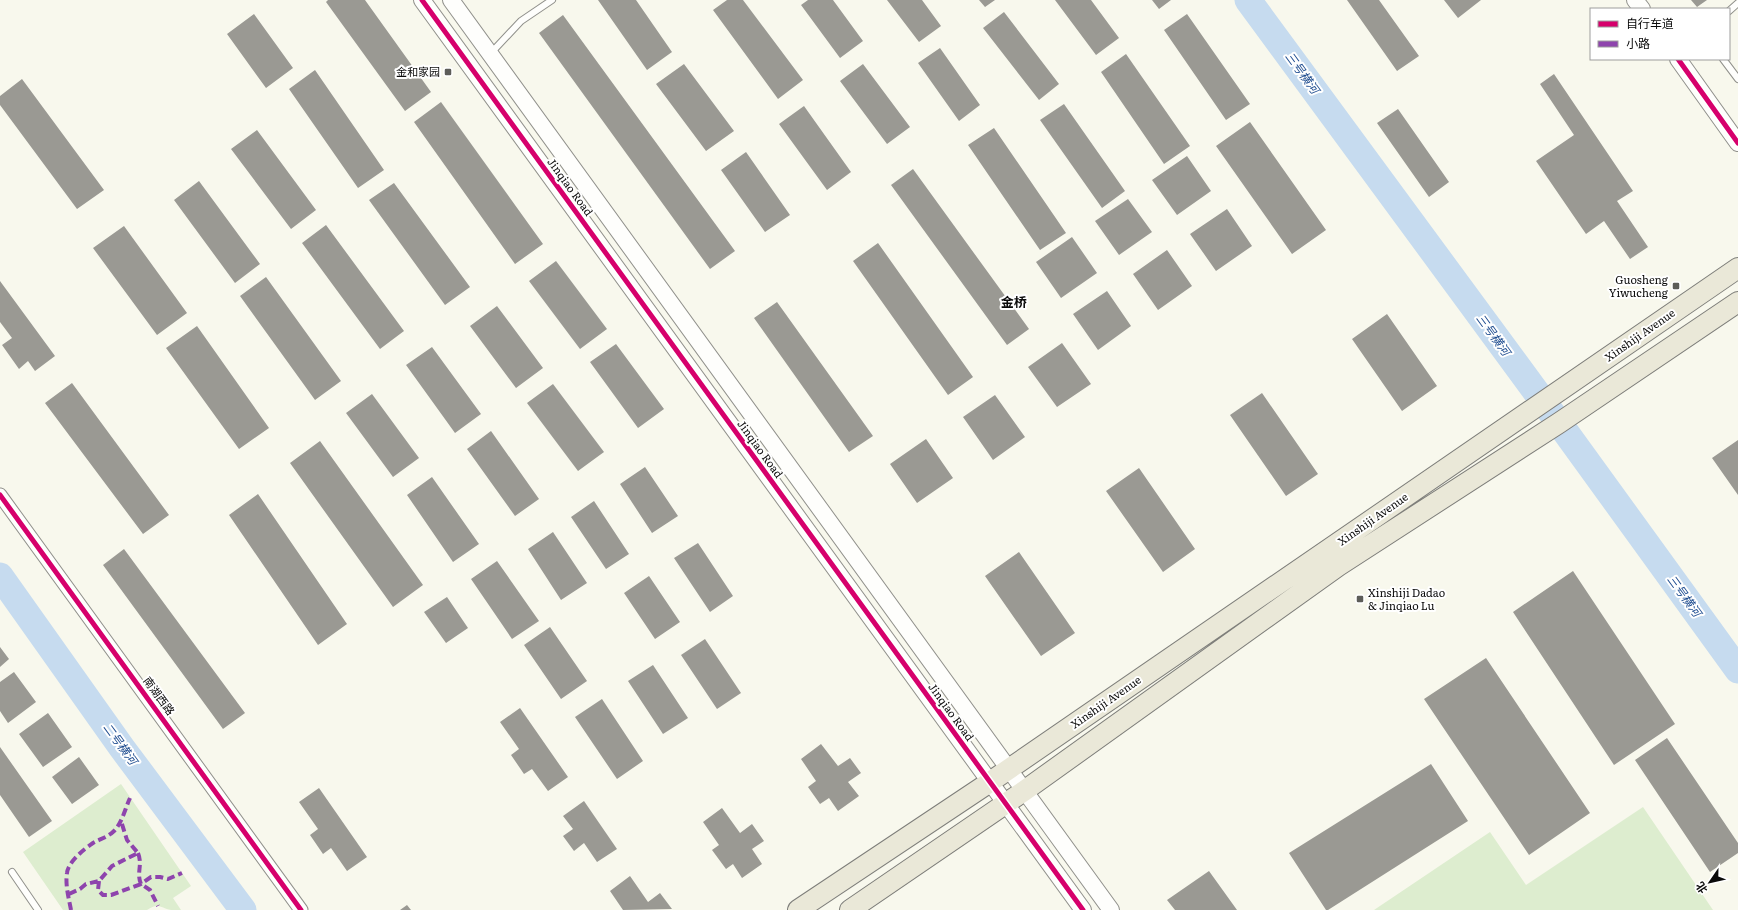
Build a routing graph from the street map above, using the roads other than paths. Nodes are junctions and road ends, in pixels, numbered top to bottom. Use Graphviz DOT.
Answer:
graph roads {
  1 [pos="422,0"];
  2 [pos="451,0"];
  3 [pos="552,0"];
  4 [pos="1635,0"];
  5 [pos="1738,3"];
  6 [pos="1641,8"];
  7 [pos="1730,10"];
  8 [pos="490,54"];
  9 [pos="1679,60"];
  10 [pos="1724,60"];
  11 [pos="1738,80"];
  12 [pos="1738,143"];
  13 [pos="1738,268"];
  14 [pos="1738,302"];
  15 [pos="0,495"];
  16 [pos="1008,770"];
  17 [pos="990,782"];
  18 [pos="1024,791"];
  19 [pos="1006,804"];
  20 [pos="12,872"];
  21 [pos="38,910"];
  22 [pos="301,910"];
  23 [pos="798,910"];
  24 [pos="850,910"];
  25 [pos="1083,910"];
  26 [pos="1111,910"];
  1 -- 17 [label="street, Jinqiao Road"];
  2 -- 8 [label="street, Jinqiao Road"];
  3 -- 8 [label="lane"];
  4 -- 6 [label="street"];
  5 -- 7 [label="lane"];
  8 -- 16 [label="street, Jinqiao Road"];
  9 -- 12 [label="street"];
  10 -- 11 [label="lane"];
  13 -- 16 [label="main road, Xinshiji Avenue"];
  14 -- 18 [label="main road, Xinshiji Avenue"];
  15 -- 22 [label="street, 南湖西路"];
  16 -- 17 [label="main road, Xinshiji Avenue"];
  16 -- 18 [label="street, Jinqiao Road"];
  17 -- 19 [label="street, Jinqiao Road"];
  17 -- 23 [label="main road"];
  18 -- 19 [label="main road, Xinshiji Avenue"];
  18 -- 26 [label="street, Jinqiao Road"];
  19 -- 24 [label="main road"];
  19 -- 25 [label="street, Jinqiao Road"];
  20 -- 21 [label="lane"];
}
